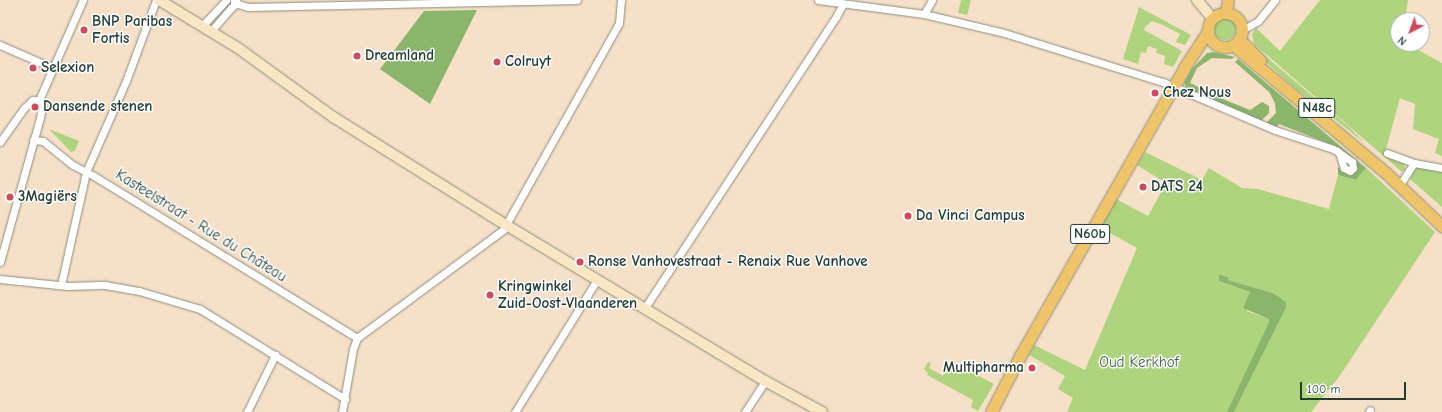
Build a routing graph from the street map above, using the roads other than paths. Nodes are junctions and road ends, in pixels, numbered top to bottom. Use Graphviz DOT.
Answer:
graph roads {
  1 [pos="83,0"];
  2 [pos="156,0"];
  3 [pos="159,0"];
  4 [pos="226,0"];
  5 [pos="235,0"];
  6 [pos="249,0"];
  7 [pos="578,0"];
  8 [pos="621,0"];
  9 [pos="818,0"];
  10 [pos="932,0"];
  11 [pos="1197,0"];
  12 [pos="1228,0"];
  13 [pos="1275,0"];
  14 [pos="843,4"];
  15 [pos="257,5"];
  16 [pos="1226,12"];
  17 [pos="924,14"];
  18 [pos="1212,18"];
  19 [pos="207,28"];
  20 [pos="1208,31"];
  21 [pos="1238,38"];
  22 [pos="1215,44"];
  23 [pos="0,46"];
  24 [pos="1190,58"];
  25 [pos="53,68"];
  26 [pos="1174,87"];
  27 [pos="39,100"];
  28 [pos="33,140"];
  29 [pos="0,142"];
  30 [pos="1339,153"];
  31 [pos="1387,153"];
  32 [pos="1414,163"];
  33 [pos="1442,168"];
  34 [pos="86,172"];
  35 [pos="1401,183"];
  36 [pos="1442,217"];
  37 [pos="506,225"];
  38 [pos="1442,226"];
  39 [pos="0,262"];
  40 [pos="0,280"];
  41 [pos="597,280"];
  42 [pos="61,285"];
  43 [pos="644,309"];
  44 [pos="358,338"];
  45 [pos="275,355"];
  46 [pos="765,381"];
  47 [pos="345,399"];
  48 [pos="247,412"];
  49 [pos="342,412"];
  50 [pos="515,412"];
  51 [pos="745,412"];
  52 [pos="822,412"];
  53 [pos="991,412"];
  1 -- 25 [label="street"];
  2 -- 34 [label="street"];
  3 -- 19 [label="street"];
  4 -- 19 [label="street"];
  5 -- 15 [label="street"];
  5 -- 19 [label="street"];
  6 -- 15 [label="street"];
  7 -- 15 [label="street"];
  8 -- 37 [label="street"];
  9 -- 14 [label="street"];
  10 -- 17 [label="street"];
  11 -- 18 [label="street"];
  12 -- 16 [label="main road"];
  13 -- 21 [label="street"];
  14 -- 17 [label="street"];
  14 -- 43 [label="street"];
  16 -- 18 [label="main road"];
  16 -- 21 [label="main road"];
  17 -- 26 [label="street"];
  18 -- 20 [label="main road, N60b"];
  19 -- 37 [label="street"];
  20 -- 22 [label="main road"];
  20 -- 24 [label="main road, N60b"];
  21 -- 22 [label="main road, N60b"];
  21 -- 35 [label="main road, N48c"];
  22 -- 24 [label="main road, N60b"];
  23 -- 25 [label="street"];
  24 -- 26 [label="main road, N60b"];
  25 -- 27 [label="street"];
  26 -- 30 [label="street"];
  26 -- 53 [label="main road, N60b"];
  27 -- 28 [label="street"];
  27 -- 29 [label="street"];
  28 -- 34 [label="street, Kasteelstraat - Rue du Château"];
  28 -- 39 [label="street"];
  31 -- 32 [label="street"];
  32 -- 33 [label="street"];
  32 -- 35 [label="street"];
  34 -- 42 [label="street"];
  34 -- 44 [label="street, Kasteelstraat - Rue du Château"];
  35 -- 36 [label="main road, N48c"];
  35 -- 38 [label="main road, N48c"];
  37 -- 41 [label="street"];
  37 -- 44 [label="street"];
  40 -- 42 [label="street"];
  41 -- 43 [label="street"];
  41 -- 50 [label="street"];
  42 -- 45 [label="street"];
  43 -- 46 [label="street"];
  44 -- 47 [label="street"];
  45 -- 47 [label="street"];
  45 -- 48 [label="street"];
  46 -- 51 [label="street"];
  46 -- 52 [label="street"];
  47 -- 49 [label="street"];
}
